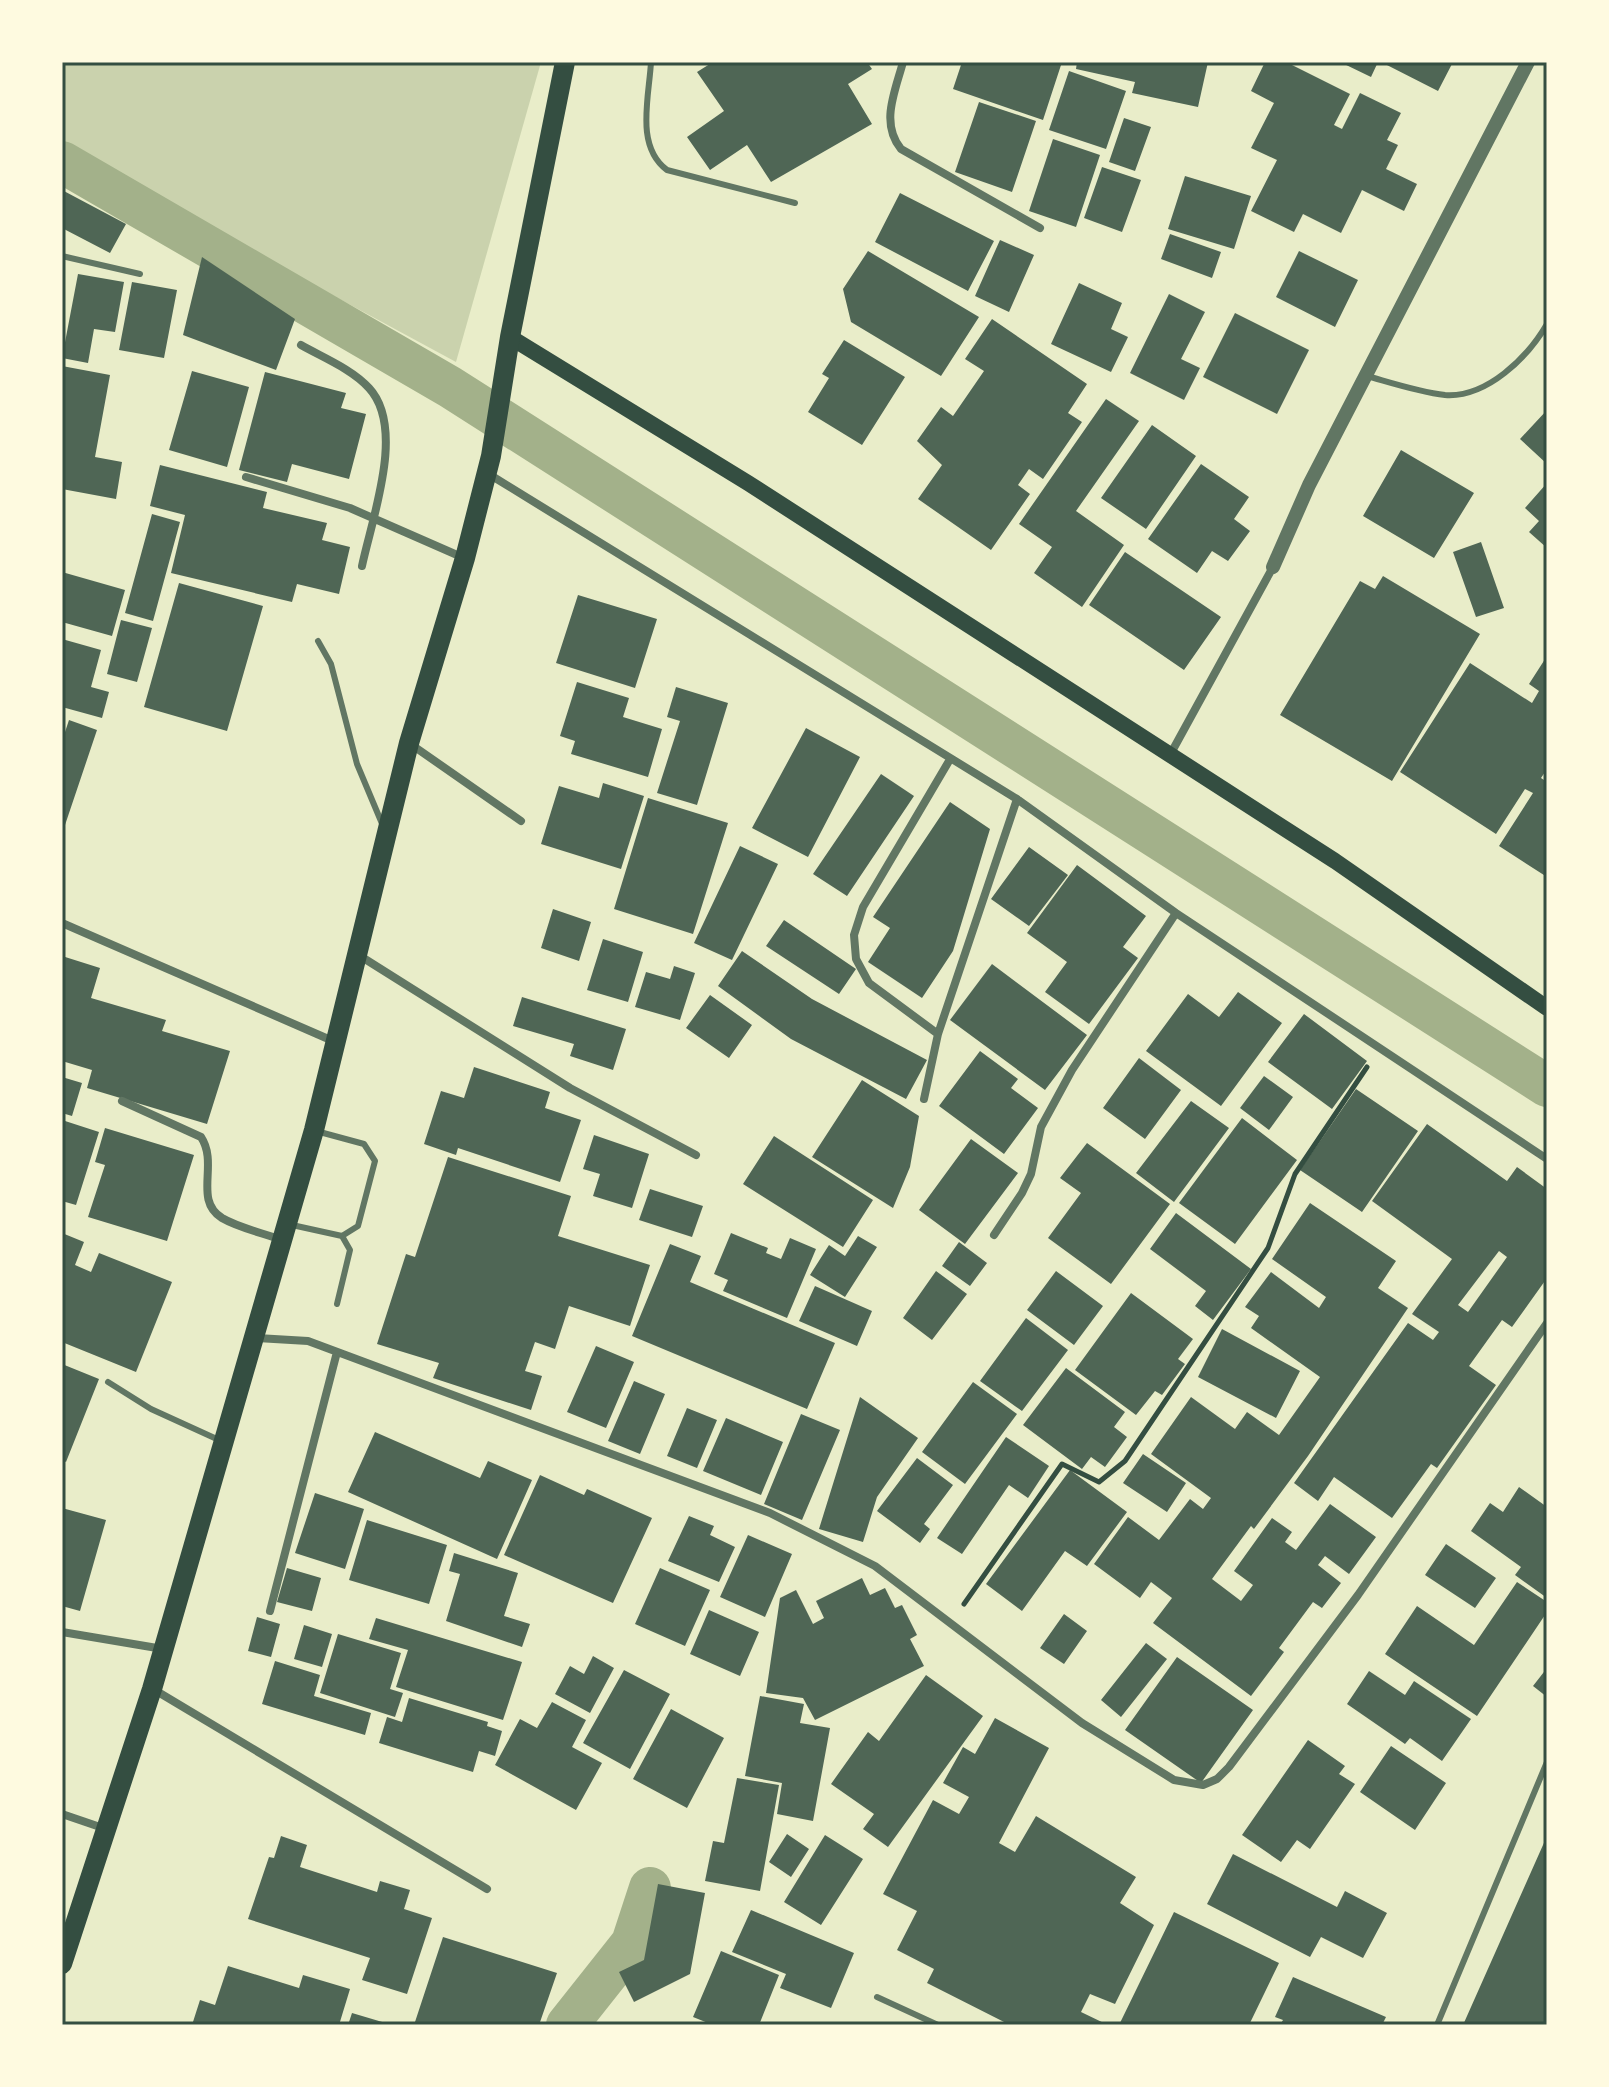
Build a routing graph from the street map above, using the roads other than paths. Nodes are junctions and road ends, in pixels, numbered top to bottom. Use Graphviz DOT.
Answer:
graph roads {
  1 [pos="565,62"];
  2 [pos="651,62"];
  3 [pos="903,62"];
  4 [pos="1528,62"];
  5 [pos="795,203"];
  6 [pos="1040,228"];
  7 [pos="62,256"];
  8 [pos="140,274"];
  9 [pos="1547,324"];
  10 [pos="510,337"];
  11 [pos="301,345"];
  12 [pos="1367,376"];
  13 [pos="489,465"];
  14 [pos="246,477"];
  15 [pos="372,517"];
  16 [pos="465,558"];
  17 [pos="362,566"];
  18 [pos="1273,567"];
  19 [pos="318,641"];
  20 [pos="409,743"];
  21 [pos="1170,755"];
  22 [pos="949,761"];
  23 [pos="1017,799"];
  24 [pos="521,821"];
  25 [pos="386,833"];
  26 [pos="1176,913"];
  27 [pos="62,923"];
  28 [pos="357,954"];
  29 [pos="1546,1004"];
  30 [pos="938,1034"];
  31 [pos="334,1042"];
  32 [pos="924,1099"];
  33 [pos="122,1101"];
  34 [pos="314,1130"];
  35 [pos="696,1155"];
  36 [pos="1547,1159"];
  37 [pos="285,1233"];
  38 [pos="994,1235"];
  39 [pos="342,1236"];
  40 [pos="337,1304"];
  41 [pos="1547,1323"];
  42 [pos="254,1338"];
  43 [pos="337,1352"];
  44 [pos="108,1382"];
  45 [pos="222,1442"];
  46 [pos="270,1611"];
  47 [pos="62,1632"];
  48 [pos="163,1649"];
  49 [pos="152,1689"];
  50 [pos="1547,1762"];
  51 [pos="62,1814"];
  52 [pos="106,1829"];
  53 [pos="487,1889"];
  54 [pos="62,1964"];
  55 [pos="877,1997"];
  56 [pos="938,2025"];
  57 [pos="1437,2025"];
  1 -- 10 [label="main road"];
  2 -- 5 [label="lane"];
  3 -- 6 [label="street"];
  4 -- 12 [label="street"];
  7 -- 8 [label="lane"];
  9 -- 12 [label="lane"];
  10 -- 13 [label="main road"];
  10 -- 21 [label="main road"];
  11 -- 15 [label="street"];
  12 -- 18 [label="street"];
  13 -- 16 [label="main road"];
  13 -- 22 [label="street"];
  14 -- 15 [label="street"];
  15 -- 16 [label="street"];
  15 -- 17 [label="street"];
  16 -- 20 [label="main road"];
  18 -- 21 [label="street"];
  19 -- 25 [label="lane"];
  20 -- 24 [label="street"];
  20 -- 25 [label="main road"];
  21 -- 29 [label="main road"];
  22 -- 23 [label="street"];
  22 -- 30 [label="street"];
  23 -- 26 [label="street"];
  23 -- 30 [label="street"];
  25 -- 28 [label="main road"];
  26 -- 36 [label="street"];
  26 -- 38 [label="street"];
  27 -- 31 [label="street"];
  28 -- 31 [label="main road"];
  28 -- 35 [label="street"];
  30 -- 32 [label="street"];
  31 -- 34 [label="main road"];
  33 -- 37 [label="street"];
  34 -- 37 [label="main road"];
  34 -- 39 [label="lane"];
  37 -- 39 [label="lane"];
  37 -- 42 [label="main road"];
  39 -- 40 [label="lane"];
  41 -- 43 [label="street"];
  42 -- 43 [label="street"];
  42 -- 45 [label="main road"];
  43 -- 46 [label="street"];
  44 -- 45 [label="lane"];
  45 -- 48 [label="main road"];
  47 -- 48 [label="street"];
  48 -- 49 [label="main road"];
  49 -- 52 [label="main road"];
  49 -- 53 [label="street"];
  50 -- 57 [label="lane"];
  51 -- 52 [label="street"];
  52 -- 54 [label="main road"];
  55 -- 56 [label="lane"];
}
